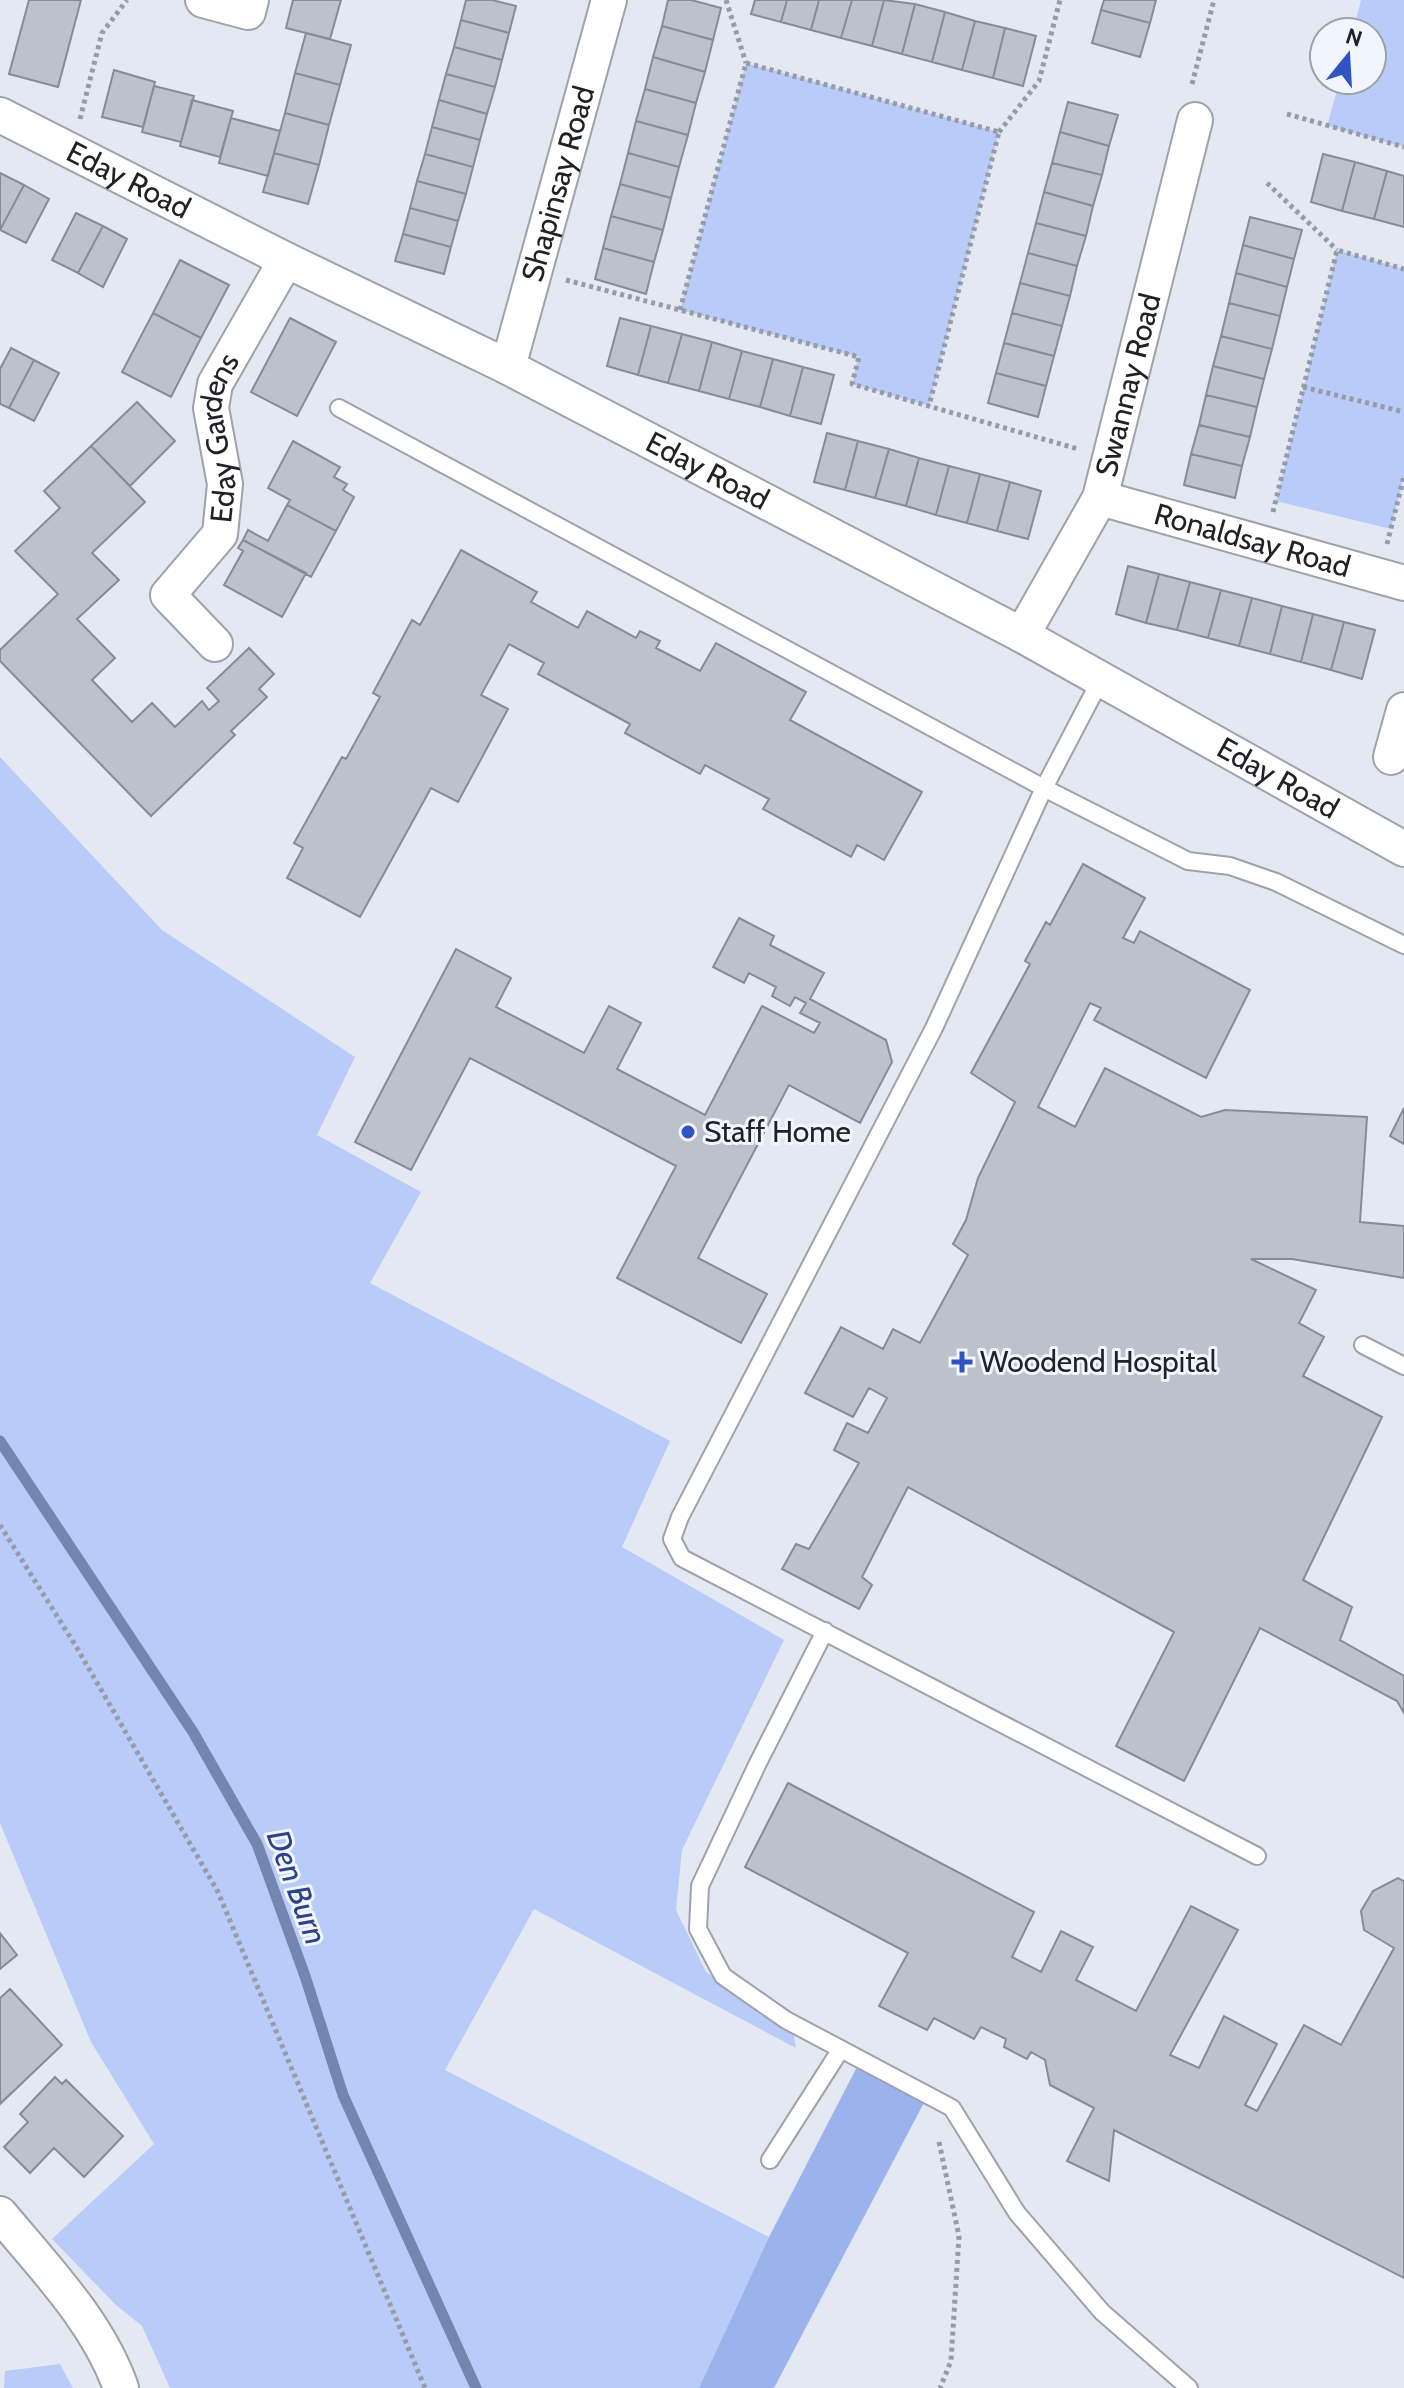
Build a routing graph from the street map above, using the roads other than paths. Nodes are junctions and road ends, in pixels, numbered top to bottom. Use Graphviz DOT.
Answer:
graph roads {
  1 [pos="203,0"];
  2 [pos="251,0"];
  3 [pos="609,0"];
  4 [pos="0,115"];
  5 [pos="1195,120"];
  6 [pos="286,260"];
  7 [pos="508,367"];
  8 [pos="339,408"];
  9 [pos="1100,498"];
  10 [pos="1391,579"];
  11 [pos="1022,635"];
  12 [pos="215,644"];
  13 [pos="1100,681"];
  14 [pos="1404,710"];
  15 [pos="1391,757"];
  16 [pos="1044,788"];
  17 [pos="1404,849"];
  18 [pos="1404,945"];
  19 [pos="1363,1345"];
  20 [pos="1404,1366"];
  21 [pos="825,1631"];
  22 [pos="1257,1856"];
  23 [pos="841,2049"];
  24 [pos="770,2160"];
  25 [pos="0,2214"];
  26 [pos="121,2388"];
  27 [pos="1189,2388"];
  1 -- 2 [label="street"];
  3 -- 7 [label="street, Shapinsay Road"];
  4 -- 6 [label="street, Eday Road"];
  5 -- 9 [label="street, Swannay Road"];
  6 -- 7 [label="street, Eday Road"];
  6 -- 12 [label="street, Eday Gardens"];
  7 -- 11 [label="street, Eday Road"];
  8 -- 16 [label="lane"];
  9 -- 10 [label="street, Ronaldsay Road"];
  9 -- 11 [label="street, Swannay Road"];
  11 -- 13 [label="street, Eday Road"];
  13 -- 16 [label="lane"];
  13 -- 17 [label="street, Eday Road"];
  14 -- 15 [label="street"];
  16 -- 18 [label="lane"];
  16 -- 21 [label="lane"];
  19 -- 20 [label="lane"];
  21 -- 22 [label="lane"];
  21 -- 23 [label="lane"];
  23 -- 24 [label="lane"];
  23 -- 27 [label="lane"];
  25 -- 26 [label="street"];
}
